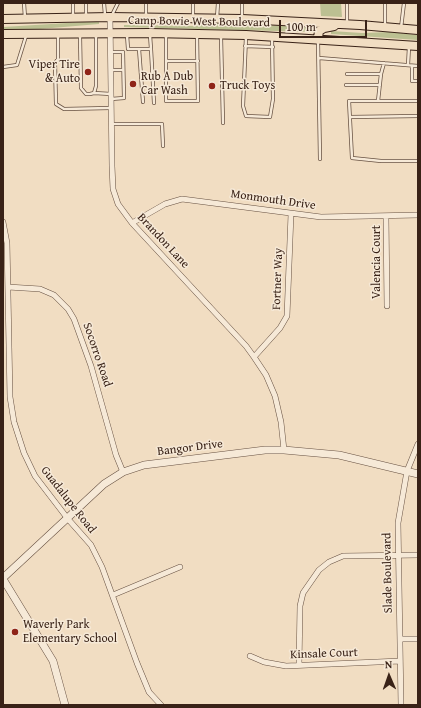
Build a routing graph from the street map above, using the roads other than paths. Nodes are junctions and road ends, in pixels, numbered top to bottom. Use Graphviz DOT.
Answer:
graph roads {
  1 [pos="24,3"];
  2 [pos="73,3"];
  3 [pos="86,3"];
  4 [pos="104,3"];
  5 [pos="118,3"];
  6 [pos="146,3"];
  7 [pos="193,3"];
  8 [pos="218,3"];
  9 [pos="242,3"];
  10 [pos="347,3"];
  11 [pos="386,3"];
  12 [pos="404,3"];
  13 [pos="108,17"];
  14 [pos="25,18"];
  15 [pos="73,18"];
  16 [pos="86,18"];
  17 [pos="146,18"];
  18 [pos="193,18"];
  19 [pos="217,18"];
  20 [pos="3,19"];
  21 [pos="242,19"];
  22 [pos="347,24"];
  23 [pos="360,25"];
  24 [pos="385,27"];
  25 [pos="401,28"];
  26 [pos="418,30"];
  27 [pos="150,32"];
  28 [pos="58,33"];
  29 [pos="80,33"];
  30 [pos="96,33"];
  31 [pos="111,33"];
  32 [pos="127,33"];
  33 [pos="166,33"];
  34 [pos="3,34"];
  35 [pos="27,34"];
  36 [pos="197,34"];
  37 [pos="221,34"];
  38 [pos="246,35"];
  39 [pos="272,36"];
  40 [pos="318,38"];
  41 [pos="414,45"];
  42 [pos="245,46"];
  43 [pos="272,47"];
  44 [pos="128,49"];
  45 [pos="139,49"];
  46 [pos="151,49"];
  47 [pos="111,52"];
  48 [pos="123,52"];
  49 [pos="319,58"];
  50 [pos="166,61"];
  51 [pos="198,61"];
  52 [pos="384,63"];
  53 [pos="408,65"];
  54 [pos="412,66"];
  55 [pos="418,66"];
  56 [pos="3,67"];
  57 [pos="111,70"];
  58 [pos="124,70"];
  59 [pos="347,74"];
  60 [pos="381,74"];
  61 [pos="418,81"];
  62 [pos="346,85"];
  63 [pos="380,85"];
  64 [pos="94,92"];
  65 [pos="111,96"];
  66 [pos="378,101"];
  67 [pos="418,101"];
  68 [pos="143,102"];
  69 [pos="154,103"];
  70 [pos="112,108"];
  71 [pos="418,116"];
  72 [pos="350,118"];
  73 [pos="223,123"];
  74 [pos="112,124"];
  75 [pos="163,146"];
  76 [pos="320,159"];
  77 [pos="418,161"];
  78 [pos="291,214"];
  79 [pos="418,215"];
  80 [pos="386,217"];
  81 [pos="3,222"];
  82 [pos="132,223"];
  83 [pos="8,287"];
  84 [pos="387,306"];
  85 [pos="254,357"];
  86 [pos="418,444"];
  87 [pos="284,450"];
  88 [pos="407,471"];
  89 [pos="123,472"];
  90 [pos="418,474"];
  91 [pos="68,519"];
  92 [pos="397,555"];
  93 [pos="418,555"];
  94 [pos="180,567"];
  95 [pos="3,578"];
  96 [pos="113,595"];
  97 [pos="400,639"];
  98 [pos="418,639"];
  99 [pos="250,656"];
  100 [pos="400,661"];
  101 [pos="299,665"];
  102 [pos="65,705"];
  103 [pos="161,705"];
  104 [pos="401,705"];
  1 -- 14 [label="lane"];
  2 -- 15 [label="lane"];
  3 -- 16 [label="lane"];
  4 -- 13 [label="lane"];
  5 -- 13 [label="lane"];
  6 -- 17 [label="lane"];
  7 -- 18 [label="lane"];
  8 -- 19 [label="lane"];
  9 -- 21 [label="lane"];
  10 -- 22 [label="lane"];
  11 -- 24 [label="lane"];
  12 -- 25 [label="lane"];
  13 -- 16 [label="main road, Camp Bowie West Boulevard"];
  13 -- 17 [label="main road, Camp Bowie West Boulevard"];
  13 -- 31 [label="street, Brandon Lane"];
  14 -- 15 [label="main road, Camp Bowie West Boulevard"];
  14 -- 20 [label="main road, Camp Bowie West Boulevard"];
  15 -- 16 [label="main road, Camp Bowie West Boulevard"];
  17 -- 18 [label="main road, Camp Bowie West Boulevard"];
  18 -- 19 [label="main road, Camp Bowie West Boulevard"];
  19 -- 21 [label="main road, Camp Bowie West Boulevard"];
  21 -- 22 [label="main road, Camp Bowie West Boulevard"];
  22 -- 23 [label="main road, Camp Bowie West Boulevard"];
  23 -- 24 [label="main road, Camp Bowie West Boulevard"];
  23 -- 40 [label="main road"];
  24 -- 25 [label="main road, Camp Bowie West Boulevard"];
  25 -- 26 [label="main road, Camp Bowie West Boulevard"];
  27 -- 32 [label="main road, Camp Bowie West Boulevard"];
  27 -- 33 [label="main road, Camp Bowie West Boulevard"];
  27 -- 46 [label="lane"];
  28 -- 29 [label="main road, Camp Bowie West Boulevard"];
  28 -- 35 [label="main road, Camp Bowie West Boulevard"];
  28 -- 70 [label="lane"];
  29 -- 30 [label="main road, Camp Bowie West Boulevard"];
  29 -- 64 [label="lane"];
  30 -- 31 [label="main road, Camp Bowie West Boulevard"];
  30 -- 64 [label="lane"];
  31 -- 32 [label="main road, Camp Bowie West Boulevard"];
  31 -- 47 [label="street, Brandon Lane"];
  32 -- 44 [label="lane"];
  33 -- 36 [label="main road, Camp Bowie West Boulevard"];
  33 -- 50 [label="lane"];
  34 -- 35 [label="main road, Camp Bowie West Boulevard"];
  35 -- 56 [label="lane"];
  36 -- 37 [label="main road, Camp Bowie West Boulevard"];
  36 -- 51 [label="lane"];
  37 -- 38 [label="main road, Camp Bowie West Boulevard"];
  37 -- 73 [label="lane"];
  38 -- 39 [label="main road, Camp Bowie West Boulevard"];
  38 -- 42 [label="lane"];
  39 -- 40 [label="main road, Camp Bowie West Boulevard"];
  39 -- 43 [label="lane"];
  40 -- 41 [label="main road, Camp Bowie West Boulevard"];
  40 -- 49 [label="lane"];
  41 -- 53 [label="lane"];
  42 -- 43 [label="lane"];
  42 -- 43 [label="lane"];
  44 -- 45 [label="lane"];
  44 -- 48 [label="lane"];
  45 -- 46 [label="lane"];
  45 -- 68 [label="lane"];
  46 -- 69 [label="lane"];
  47 -- 48 [label="lane"];
  47 -- 57 [label="street, Brandon Lane"];
  48 -- 58 [label="lane"];
  49 -- 52 [label="lane"];
  49 -- 76 [label="lane"];
  50 -- 51 [label="lane"];
  50 -- 51 [label="lane"];
  52 -- 53 [label="lane"];
  52 -- 60 [label="lane"];
  53 -- 54 [label="lane"];
  54 -- 55 [label="lane"];
  54 -- 61 [label="lane"];
  57 -- 58 [label="lane"];
  57 -- 65 [label="street, Brandon Lane"];
  58 -- 65 [label="lane"];
  59 -- 60 [label="lane"];
  60 -- 63 [label="lane"];
  62 -- 63 [label="lane"];
  63 -- 66 [label="lane"];
  64 -- 65 [label="lane"];
  65 -- 70 [label="street, Brandon Lane"];
  66 -- 67 [label="lane"];
  66 -- 72 [label="lane"];
  70 -- 74 [label="street, Brandon Lane"];
  71 -- 72 [label="lane"];
  72 -- 77 [label="lane"];
  74 -- 75 [label="lane"];
  74 -- 82 [label="street, Brandon Lane"];
  78 -- 80 [label="street, Monmouth Drive"];
  78 -- 82 [label="street, Monmouth Drive"];
  78 -- 85 [label="street, Fortner Way"];
  79 -- 80 [label="street, Monmouth Drive"];
  80 -- 84 [label="street, Valencia Court"];
  81 -- 83 [label="street, Guadalupe Road"];
  82 -- 85 [label="street, Brandon Lane"];
  83 -- 89 [label="street, Socorro Road"];
  83 -- 91 [label="street, Guadalupe Road"];
  85 -- 87 [label="street, Brandon Lane"];
  86 -- 88 [label="street, Slade Boulevard"];
  87 -- 88 [label="street, Bangor Drive"];
  87 -- 89 [label="street, Bangor Drive"];
  88 -- 90 [label="street, Bangor Drive"];
  88 -- 92 [label="street, Slade Boulevard"];
  89 -- 91 [label="street, Bangor Drive"];
  91 -- 95 [label="street, Bangor Drive"];
  91 -- 96 [label="street, Guadalupe Road"];
  92 -- 93 [label="street"];
  92 -- 97 [label="street, Slade Boulevard"];
  92 -- 101 [label="street"];
  94 -- 96 [label="street"];
  95 -- 102 [label="street"];
  96 -- 103 [label="street, Guadalupe Road"];
  97 -- 98 [label="street"];
  97 -- 100 [label="street, Slade Boulevard"];
  99 -- 101 [label="street, Kinsale Court"];
  100 -- 101 [label="street, Kinsale Court"];
  100 -- 104 [label="street, Slade Boulevard"];
}
